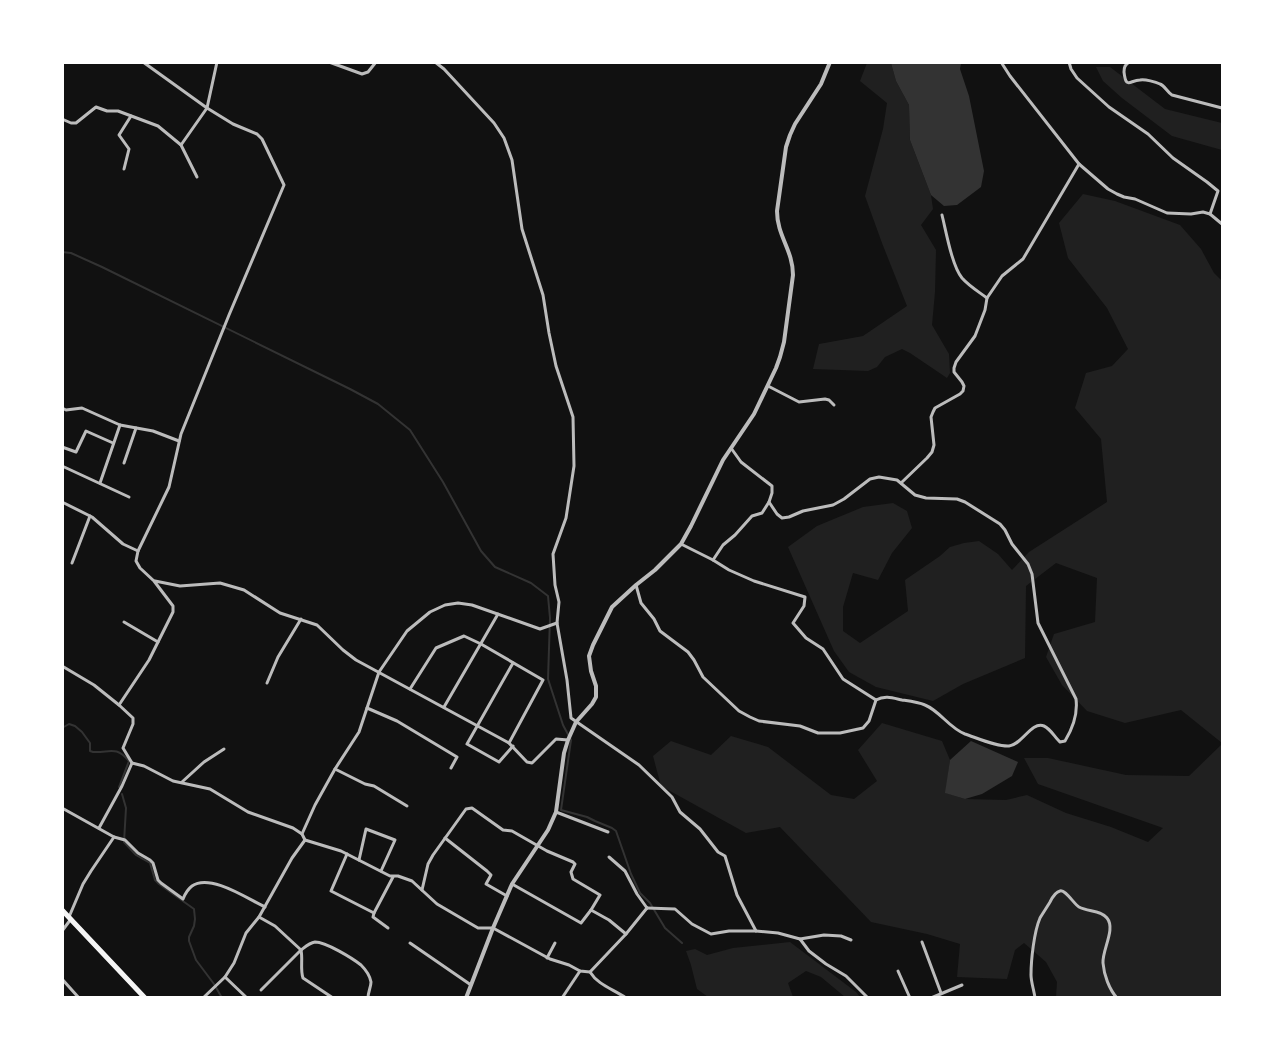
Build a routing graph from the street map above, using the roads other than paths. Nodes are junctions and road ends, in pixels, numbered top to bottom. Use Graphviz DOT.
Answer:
graph roads {
  1 [pos="144,62"];
  2 [pos="217,62"];
  3 [pos="297,62"];
  4 [pos="309,62"];
  5 [pos="329,62"];
  6 [pos="376,62"];
  7 [pos="435,62"];
  8 [pos="830,62"];
  9 [pos="1000,62"];
  10 [pos="1069,62"];
  11 [pos="1130,62"];
  12 [pos="207,108"];
  13 [pos="1222,108"];
  14 [pos="131,116"];
  15 [pos="62,120"];
  16 [pos="181,145"];
  17 [pos="1079,164"];
  18 [pos="124,169"];
  19 [pos="197,177"];
  20 [pos="1210,214"];
  21 [pos="942,215"];
  22 [pos="1222,224"];
  23 [pos="987,298"];
  24 [pos="768,386"];
  25 [pos="834,405"];
  26 [pos="62,408"];
  27 [pos="120,425"];
  28 [pos="136,428"];
  29 [pos="179,441"];
  30 [pos="113,443"];
  31 [pos="62,447"];
  32 [pos="730,447"];
  33 [pos="124,463"];
  34 [pos="62,466"];
  35 [pos="100,482"];
  36 [pos="901,483"];
  37 [pos="129,497"];
  38 [pos="62,502"];
  39 [pos="769,502"];
  40 [pos="90,516"];
  41 [pos="681,544"];
  42 [pos="138,551"];
  43 [pos="713,560"];
  44 [pos="72,563"];
  45 [pos="154,581"];
  46 [pos="636,585"];
  47 [pos="498,614"];
  48 [pos="301,619"];
  49 [pos="124,622"];
  50 [pos="557,623"];
  51 [pos="158,642"];
  52 [pos="481,644"];
  53 [pos="513,663"];
  54 [pos="62,666"];
  55 [pos="379,672"];
  56 [pos="267,683"];
  57 [pos="410,689"];
  58 [pos="876,700"];
  59 [pos="120,705"];
  60 [pos="444,707"];
  61 [pos="367,708"];
  62 [pos="576,722"];
  63 [pos="477,725"];
  64 [pos="568,740"];
  65 [pos="509,743"];
  66 [pos="513,746"];
  67 [pos="224,749"];
  68 [pos="132,763"];
  69 [pos="451,768"];
  70 [pos="335,769"];
  71 [pos="182,783"];
  72 [pos="407,806"];
  73 [pos="62,808"];
  74 [pos="556,812"];
  75 [pos="99,828"];
  76 [pos="608,832"];
  77 [pos="302,834"];
  78 [pos="114,837"];
  79 [pos="446,838"];
  80 [pos="305,840"];
  81 [pos="537,846"];
  82 [pos="347,854"];
  83 [pos="609,857"];
  84 [pos="359,860"];
  85 [pos="381,871"];
  86 [pos="393,876"];
  87 [pos="512,884"];
  88 [pos="422,890"];
  89 [pos="507,896"];
  90 [pos="265,907"];
  91 [pos="647,908"];
  92 [pos="62,910"];
  93 [pos="591,910"];
  94 [pos="374,913"];
  95 [pos="259,917"];
  96 [pos="70,918"];
  97 [pos="388,928"];
  98 [pos="493,928"];
  99 [pos="62,931"];
  100 [pos="756,931"];
  101 [pos="626,934"];
  102 [pos="800,939"];
  103 [pos="851,940"];
  104 [pos="922,942"];
  105 [pos="410,943"];
  106 [pos="555,943"];
  107 [pos="301,950"];
  108 [pos="548,958"];
  109 [pos="580,971"];
  110 [pos="898,971"];
  111 [pos="590,972"];
  112 [pos="224,977"];
  113 [pos="62,979"];
  114 [pos="471,985"];
  115 [pos="962,985"];
  116 [pos="261,990"];
  117 [pos="941,993"];
  118 [pos="79,998"];
  119 [pos="145,998"];
  120 [pos="203,998"];
  121 [pos="247,998"];
  122 [pos="333,998"];
  123 [pos="368,998"];
  124 [pos="466,998"];
  125 [pos="562,998"];
  126 [pos="626,998"];
  127 [pos="868,998"];
  128 [pos="910,998"];
  129 [pos="931,998"];
  130 [pos="1035,998"];
  131 [pos="1117,998"];
  1 -- 12 [label="street"];
  2 -- 12 [label="street"];
  3 -- 4 [label="street"];
  5 -- 6 [label="street"];
  7 -- 50 [label="street"];
  8 -- 24 [label="street"];
  9 -- 17 [label="street"];
  10 -- 20 [label="street"];
  11 -- 13 [label="street"];
  12 -- 16 [label="street"];
  12 -- 29 [label="street"];
  14 -- 15 [label="street"];
  14 -- 16 [label="street"];
  14 -- 18 [label="street"];
  16 -- 19 [label="street"];
  17 -- 20 [label="street"];
  17 -- 23 [label="street"];
  20 -- 22 [label="street"];
  21 -- 23 [label="street"];
  23 -- 36 [label="street"];
  24 -- 25 [label="street"];
  24 -- 32 [label="street"];
  26 -- 27 [label="street"];
  27 -- 28 [label="street"];
  27 -- 30 [label="street"];
  28 -- 29 [label="street"];
  28 -- 33 [label="street"];
  29 -- 42 [label="street"];
  30 -- 31 [label="street"];
  30 -- 35 [label="street"];
  32 -- 39 [label="street"];
  32 -- 41 [label="street"];
  34 -- 35 [label="street"];
  35 -- 37 [label="street"];
  36 -- 39 [label="street"];
  36 -- 58 [label="street"];
  38 -- 40 [label="street"];
  39 -- 43 [label="street"];
  40 -- 42 [label="street"];
  40 -- 44 [label="street"];
  41 -- 43 [label="street"];
  41 -- 46 [label="street"];
  42 -- 45 [label="street"];
  43 -- 58 [label="street"];
  45 -- 48 [label="street"];
  45 -- 51 [label="street"];
  46 -- 58 [label="street"];
  46 -- 62 [label="street"];
  47 -- 50 [label="street"];
  47 -- 52 [label="street"];
  47 -- 55 [label="street"];
  48 -- 55 [label="street"];
  48 -- 56 [label="street"];
  49 -- 51 [label="street"];
  50 -- 62 [label="street"];
  51 -- 59 [label="street"];
  52 -- 53 [label="street"];
  52 -- 57 [label="street"];
  52 -- 60 [label="street"];
  53 -- 63 [label="street"];
  53 -- 65 [label="street"];
  54 -- 59 [label="street"];
  55 -- 57 [label="street"];
  55 -- 61 [label="street"];
  57 -- 60 [label="street"];
  59 -- 68 [label="street"];
  60 -- 63 [label="street"];
  61 -- 69 [label="street"];
  61 -- 70 [label="street"];
  62 -- 64 [label="street"];
  62 -- 100 [label="street"];
  63 -- 65 [label="street"];
  63 -- 66 [label="street"];
  64 -- 66 [label="street"];
  64 -- 74 [label="street"];
  65 -- 66 [label="street"];
  67 -- 71 [label="street"];
  68 -- 71 [label="street"];
  68 -- 75 [label="street"];
  70 -- 72 [label="street"];
  70 -- 77 [label="street"];
  71 -- 77 [label="street"];
  73 -- 75 [label="street"];
  74 -- 76 [label="street"];
  74 -- 81 [label="street"];
  75 -- 78 [label="street"];
  77 -- 80 [label="street"];
  78 -- 90 [label="street"];
  78 -- 96 [label="street"];
  79 -- 81 [label="street"];
  79 -- 88 [label="street"];
  79 -- 89 [label="street"];
  80 -- 82 [label="street"];
  80 -- 90 [label="street"];
  81 -- 87 [label="street"];
  81 -- 93 [label="street"];
  82 -- 84 [label="street"];
  82 -- 94 [label="street"];
  83 -- 91 [label="street"];
  84 -- 85 [label="street"];
  84 -- 85 [label="street"];
  85 -- 86 [label="street"];
  86 -- 88 [label="street"];
  86 -- 94 [label="street"];
  87 -- 89 [label="street"];
  87 -- 93 [label="street"];
  88 -- 98 [label="street"];
  89 -- 98 [label="street"];
  90 -- 95 [label="street"];
  91 -- 100 [label="street"];
  91 -- 101 [label="street"];
  92 -- 96 [label="highway"];
  93 -- 101 [label="street"];
  94 -- 97 [label="street"];
  95 -- 107 [label="street"];
  95 -- 112 [label="street"];
  96 -- 99 [label="street"];
  96 -- 119 [label="highway"];
  98 -- 108 [label="street"];
  98 -- 114 [label="street"];
  100 -- 102 [label="street"];
  101 -- 111 [label="street"];
  102 -- 103 [label="street"];
  102 -- 127 [label="street"];
  104 -- 117 [label="street"];
  105 -- 114 [label="street"];
  106 -- 108 [label="street"];
  107 -- 116 [label="street"];
  107 -- 122 [label="street"];
  107 -- 123 [label="street"];
  108 -- 109 [label="street"];
  109 -- 111 [label="street"];
  109 -- 125 [label="street"];
  110 -- 128 [label="street"];
  111 -- 126 [label="street"];
  112 -- 120 [label="street"];
  112 -- 121 [label="street"];
  113 -- 118 [label="street"];
  114 -- 124 [label="street"];
  115 -- 117 [label="street"];
  117 -- 129 [label="street"];
  130 -- 131 [label="street"];
}
